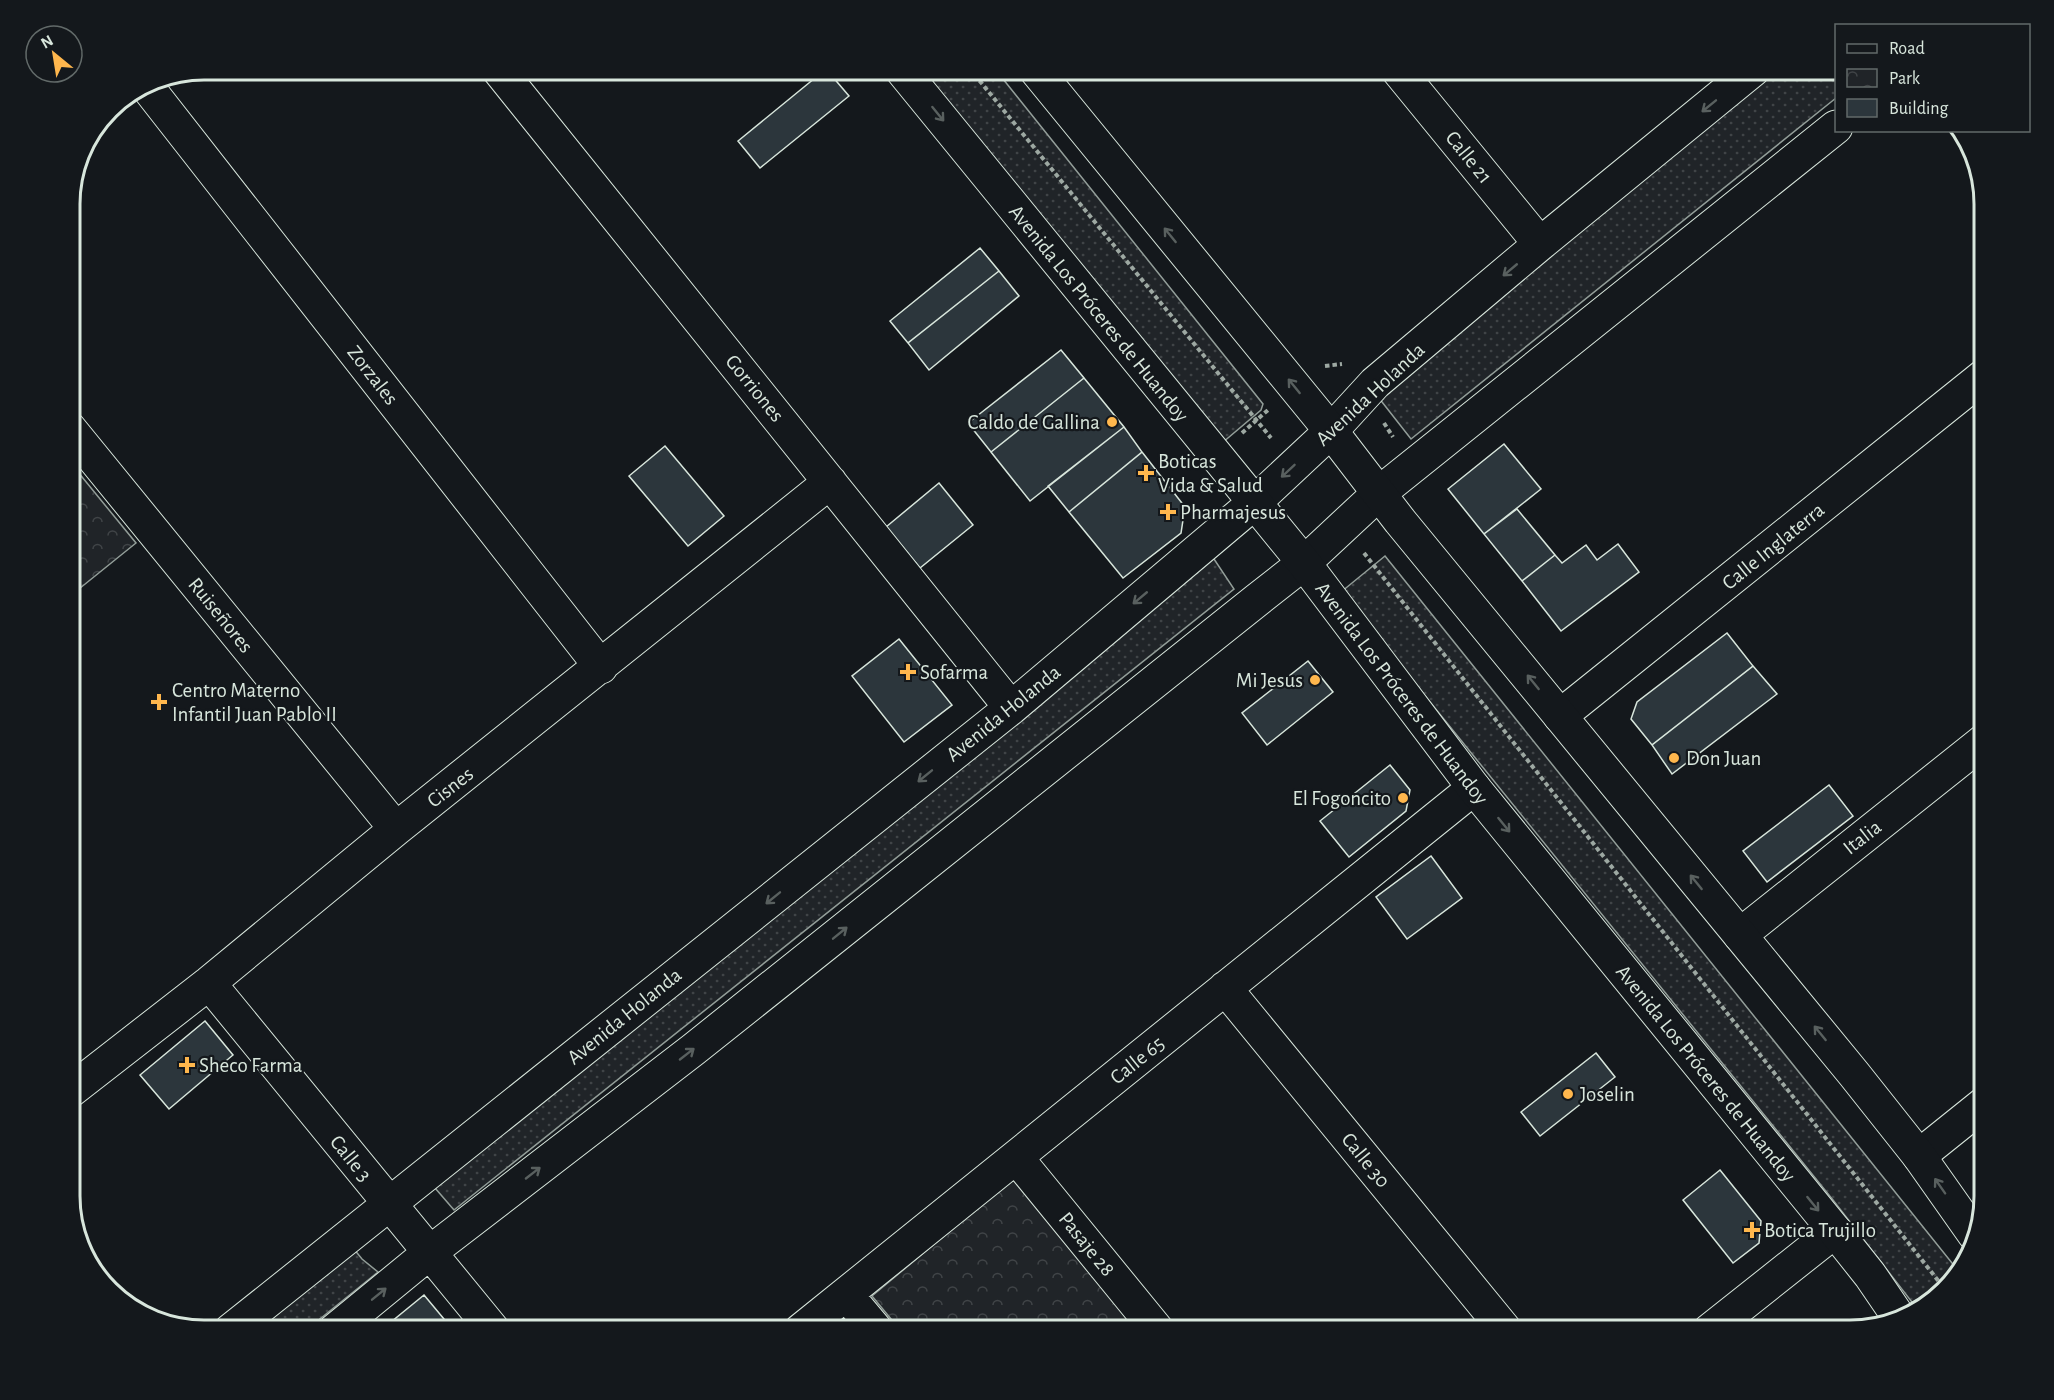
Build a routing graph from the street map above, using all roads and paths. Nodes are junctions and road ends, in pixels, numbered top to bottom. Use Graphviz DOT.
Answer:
graph roads {
  1 [pos="507,80"];
  2 [pos="910,80"];
  3 [pos="979,80"];
  4 [pos="1044,80"];
  5 [pos="1406,80"];
  6 [pos="1741,80"];
  7 [pos="151,92"];
  8 [pos="1835,128"];
  9 [pos="1540,244"];
  10 [pos="1342,364"];
  11 [pos="1318,368"];
  12 [pos="1974,384"];
  13 [pos="1273,406"];
  14 [pos="1256,421"];
  15 [pos="1331,431"];
  16 [pos="1239,435"];
  17 [pos="80,441"];
  18 [pos="1295,465"];
  19 [pos="830,482"];
  20 [pos="1378,494"];
  21 [pos="1254,503"];
  22 [pos="1342,527"];
  23 [pos="1304,563"];
  24 [pos="601,667"];
  25 [pos="1011,708"];
  26 [pos="1560,716"];
  27 [pos="1974,749"];
  28 [pos="1474,788"];
  29 [pos="396,829"];
  30 [pos="1740,934"];
  31 [pos="209,983"];
  32 [pos="1225,988"];
  33 [pos="80,1083"];
  34 [pos="1974,1112"];
  35 [pos="1919,1156"];
  36 [pos="1017,1157"];
  37 [pos="388,1204"];
  38 [pos="1970,1228"];
  39 [pos="1834,1231"];
  40 [pos="429,1253"];
  41 [pos="1940,1282"];
  42 [pos="846,1294"];
  43 [pos="1895,1312"];
  44 [pos="244,1320"];
  45 [pos="347,1320"];
  46 [pos="485,1320"];
  47 [pos="814,1320"];
  48 [pos="868,1320"];
  49 [pos="1149,1320"];
  50 [pos="1497,1320"];
  51 [pos="1723,1320"];
  1 -- 19 [label="street, Gorriones"];
  2 -- 21 [label="street, Avenida Los Próceres de Huandoy, one-way"];
  3 -- 14 [label="path"];
  15 -- 4 [label="street, one-way"];
  5 -- 9 [label="street, Calle 21"];
  6 -- 9 [label="street, Avenida Holanda, one-way"];
  7 -- 24 [label="street, Zorzales"];
  8 -- 20 [label="street"];
  9 -- 15 [label="street, Avenida Holanda, one-way"];
  10 -- 11 [label="path"];
  12 -- 26 [label="street, Calle Inglaterra"];
  13 -- 14 [label="path"];
  14 -- 16 [label="path"];
  14 -- 18 [label="path"];
  15 -- 18 [label="street, Avenida Holanda"];
  15 -- 20 [label="street"];
  17 -- 29 [label="street, Ruiseñores"];
  18 -- 21 [label="street, Avenida Holanda, one-way"];
  19 -- 24 [label="street, Cisnes"];
  19 -- 25 [label="street, Gorriones"];
  20 -- 22 [label="street"];
  26 -- 20 [label="street, one-way"];
  21 -- 23 [label="street, Avenida Los Próceres de Huandoy"];
  21 -- 25 [label="street, Avenida Holanda, one-way"];
  22 -- 23 [label="street"];
  22 -- 41 [label="path"];
  23 -- 28 [label="street, Avenida Los Próceres de Huandoy"];
  40 -- 23 [label="street, one-way"];
  24 -- 29 [label="street, Cisnes"];
  25 -- 37 [label="street, Avenida Holanda, one-way"];
  30 -- 26 [label="street, one-way"];
  27 -- 30 [label="street, Italia"];
  28 -- 32 [label="street, Calle 65"];
  28 -- 39 [label="street, Avenida Los Próceres de Huandoy, one-way"];
  29 -- 31 [label="street, Cisnes"];
  35 -- 30 [label="street, one-way"];
  31 -- 33 [label="street, Cisnes"];
  31 -- 37 [label="street, Calle 3"];
  32 -- 36 [label="street, Calle 65"];
  32 -- 50 [label="street, Calle 30"];
  34 -- 35 [label="street"];
  38 -- 35 [label="street, one-way"];
  36 -- 42 [label="street, Calle 65"];
  36 -- 49 [label="street, Pasaje 28"];
  37 -- 40 [label="street, Calle 3"];
  37 -- 44 [label="street, Avenida Holanda"];
  39 -- 43 [label="street, Avenida Los Próceres de Huandoy"];
  39 -- 51 [label="street"];
  45 -- 40 [label="street, one-way"];
  40 -- 46 [label="street, Calle 3"];
  42 -- 47 [label="street, Calle 65"];
  42 -- 48 [label="street"];
}
